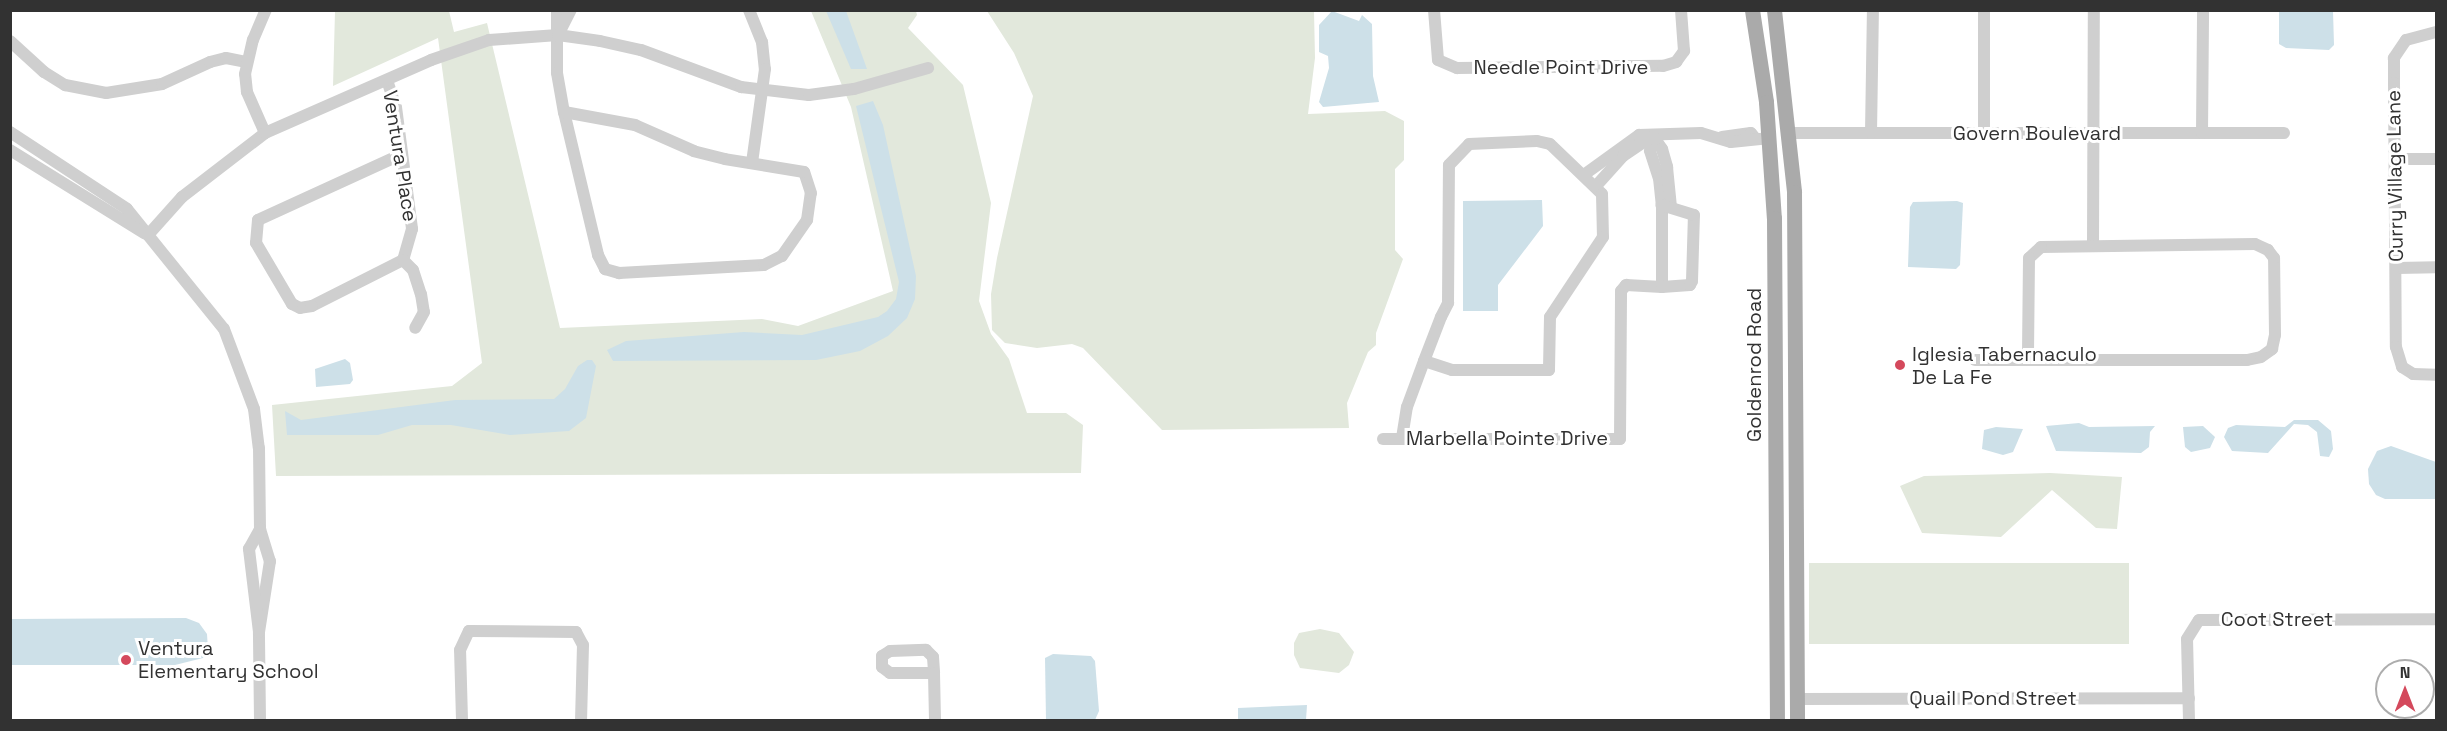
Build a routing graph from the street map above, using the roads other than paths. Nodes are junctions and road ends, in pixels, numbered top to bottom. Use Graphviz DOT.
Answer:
graph roads {
  1 [pos="266,10"];
  2 [pos="557,10"];
  3 [pos="571,10"];
  4 [pos="749,10"];
  5 [pos="1434,10"];
  6 [pos="1681,10"];
  7 [pos="1752,10"];
  8 [pos="1774,10"];
  9 [pos="1873,10"];
  10 [pos="1984,10"];
  11 [pos="2094,10"];
  12 [pos="2203,10"];
  13 [pos="2436,32"];
  14 [pos="558,35"];
  15 [pos="10,41"];
  16 [pos="246,62"];
  17 [pos="928,68"];
  18 [pos="387,81"];
  19 [pos="762,92"];
  20 [pos="1766,102"];
  21 [pos="564,112"];
  22 [pos="10,132"];
  23 [pos="265,133"];
  24 [pos="1790,133"];
  25 [pos="1871,133"];
  26 [pos="1983,133"];
  27 [pos="2094,133"];
  28 [pos="2202,133"];
  29 [pos="2284,133"];
  30 [pos="1653,136"];
  31 [pos="1763,138"];
  32 [pos="10,150"];
  33 [pos="402,154"];
  34 [pos="2396,159"];
  35 [pos="2436,159"];
  36 [pos="752,163"];
  37 [pos="71,170"];
  38 [pos="1792,172"];
  39 [pos="1585,174"];
  40 [pos="64,184"];
  41 [pos="1596,186"];
  42 [pos="1667,206"];
  43 [pos="148,235"];
  44 [pos="2093,246"];
  45 [pos="403,260"];
  46 [pos="2436,267"];
  47 [pos="2397,268"];
  48 [pos="1775,279"];
  49 [pos="1662,287"];
  50 [pos="415,328"];
  51 [pos="1975,360"];
  52 [pos="2028,360"];
  53 [pos="1424,361"];
  54 [pos="2436,375"];
  55 [pos="1795,421"];
  56 [pos="1776,437"];
  57 [pos="1402,438"];
  58 [pos="1383,439"];
  59 [pos="260,529"];
  60 [pos="1776,539"];
  61 [pos="1796,556"];
  62 [pos="2436,619"];
  63 [pos="260,632"];
  64 [pos="934,673"];
  65 [pos="2189,698"];
  66 [pos="1797,699"];
  67 [pos="260,720"];
  68 [pos="462,720"];
  69 [pos="581,720"];
  70 [pos="935,720"];
  71 [pos="1777,720"];
  72 [pos="1797,720"];
  73 [pos="2188,720"];
  1 -- 16 [label="street"];
  2 -- 14 [label="street"];
  3 -- 14 [label="street"];
  4 -- 19 [label="street"];
  5 -- 6 [label="street, Needle Point Drive"];
  7 -- 20 [label="main road, Goldenrod Road"];
  8 -- 24 [label="main road, Goldenrod Road"];
  9 -- 25 [label="street"];
  10 -- 26 [label="street"];
  11 -- 27 [label="street"];
  12 -- 28 [label="street"];
  13 -- 34 [label="street, Curry Village Lane"];
  14 -- 18 [label="street"];
  14 -- 19 [label="street"];
  14 -- 21 [label="street"];
  15 -- 16 [label="street"];
  16 -- 23 [label="street"];
  17 -- 19 [label="street"];
  18 -- 23 [label="street"];
  18 -- 33 [label="street, Ventura Place"];
  19 -- 36 [label="street"];
  20 -- 24 [label="main road"];
  20 -- 31 [label="main road, Goldenrod Road"];
  21 -- 36 [label="street"];
  21 -- 36 [label="street"];
  22 -- 37 [label="street"];
  23 -- 43 [label="street"];
  24 -- 25 [label="street, Govern Boulevard"];
  24 -- 38 [label="main road, Goldenrod Road"];
  25 -- 26 [label="street, Govern Boulevard"];
  26 -- 27 [label="street, Govern Boulevard"];
  27 -- 28 [label="street, Govern Boulevard"];
  27 -- 44 [label="street"];
  28 -- 29 [label="street, Govern Boulevard"];
  30 -- 31 [label="street"];
  30 -- 39 [label="street"];
  30 -- 41 [label="street"];
  30 -- 42 [label="street"];
  31 -- 38 [label="main road"];
  31 -- 48 [label="main road, Goldenrod Road"];
  32 -- 40 [label="street"];
  33 -- 45 [label="street, Ventura Place"];
  33 -- 45 [label="street"];
  34 -- 35 [label="street"];
  34 -- 47 [label="street, Curry Village Lane"];
  37 -- 40 [label="street"];
  37 -- 43 [label="street"];
  38 -- 55 [label="main road, Goldenrod Road"];
  39 -- 41 [label="street"];
  39 -- 53 [label="street"];
  40 -- 43 [label="street"];
  41 -- 53 [label="street"];
  42 -- 49 [label="street"];
  42 -- 49 [label="street, Marbella Pointe Drive"];
  43 -- 59 [label="street"];
  44 -- 52 [label="street"];
  44 -- 52 [label="street"];
  45 -- 50 [label="street"];
  46 -- 47 [label="street"];
  47 -- 54 [label="street, Curry Village Lane"];
  48 -- 55 [label="main road"];
  48 -- 56 [label="main road, Goldenrod Road"];
  49 -- 57 [label="street, Marbella Pointe Drive"];
  51 -- 52 [label="street"];
  53 -- 57 [label="street"];
  55 -- 61 [label="main road, Goldenrod Road"];
  56 -- 60 [label="main road, Goldenrod Road"];
  56 -- 61 [label="main road"];
  57 -- 58 [label="street, Marbella Pointe Drive"];
  59 -- 63 [label="street"];
  59 -- 63 [label="street"];
  60 -- 66 [label="main road"];
  60 -- 71 [label="main road, Goldenrod Road"];
  61 -- 66 [label="main road, Goldenrod Road"];
  62 -- 65 [label="street, Coot Street"];
  63 -- 67 [label="street"];
  64 -- 70 [label="street"];
  65 -- 66 [label="street, Quail Pond Street"];
  65 -- 73 [label="street"];
  66 -- 72 [label="main road, Goldenrod Road"];
  68 -- 69 [label="street"];
}
